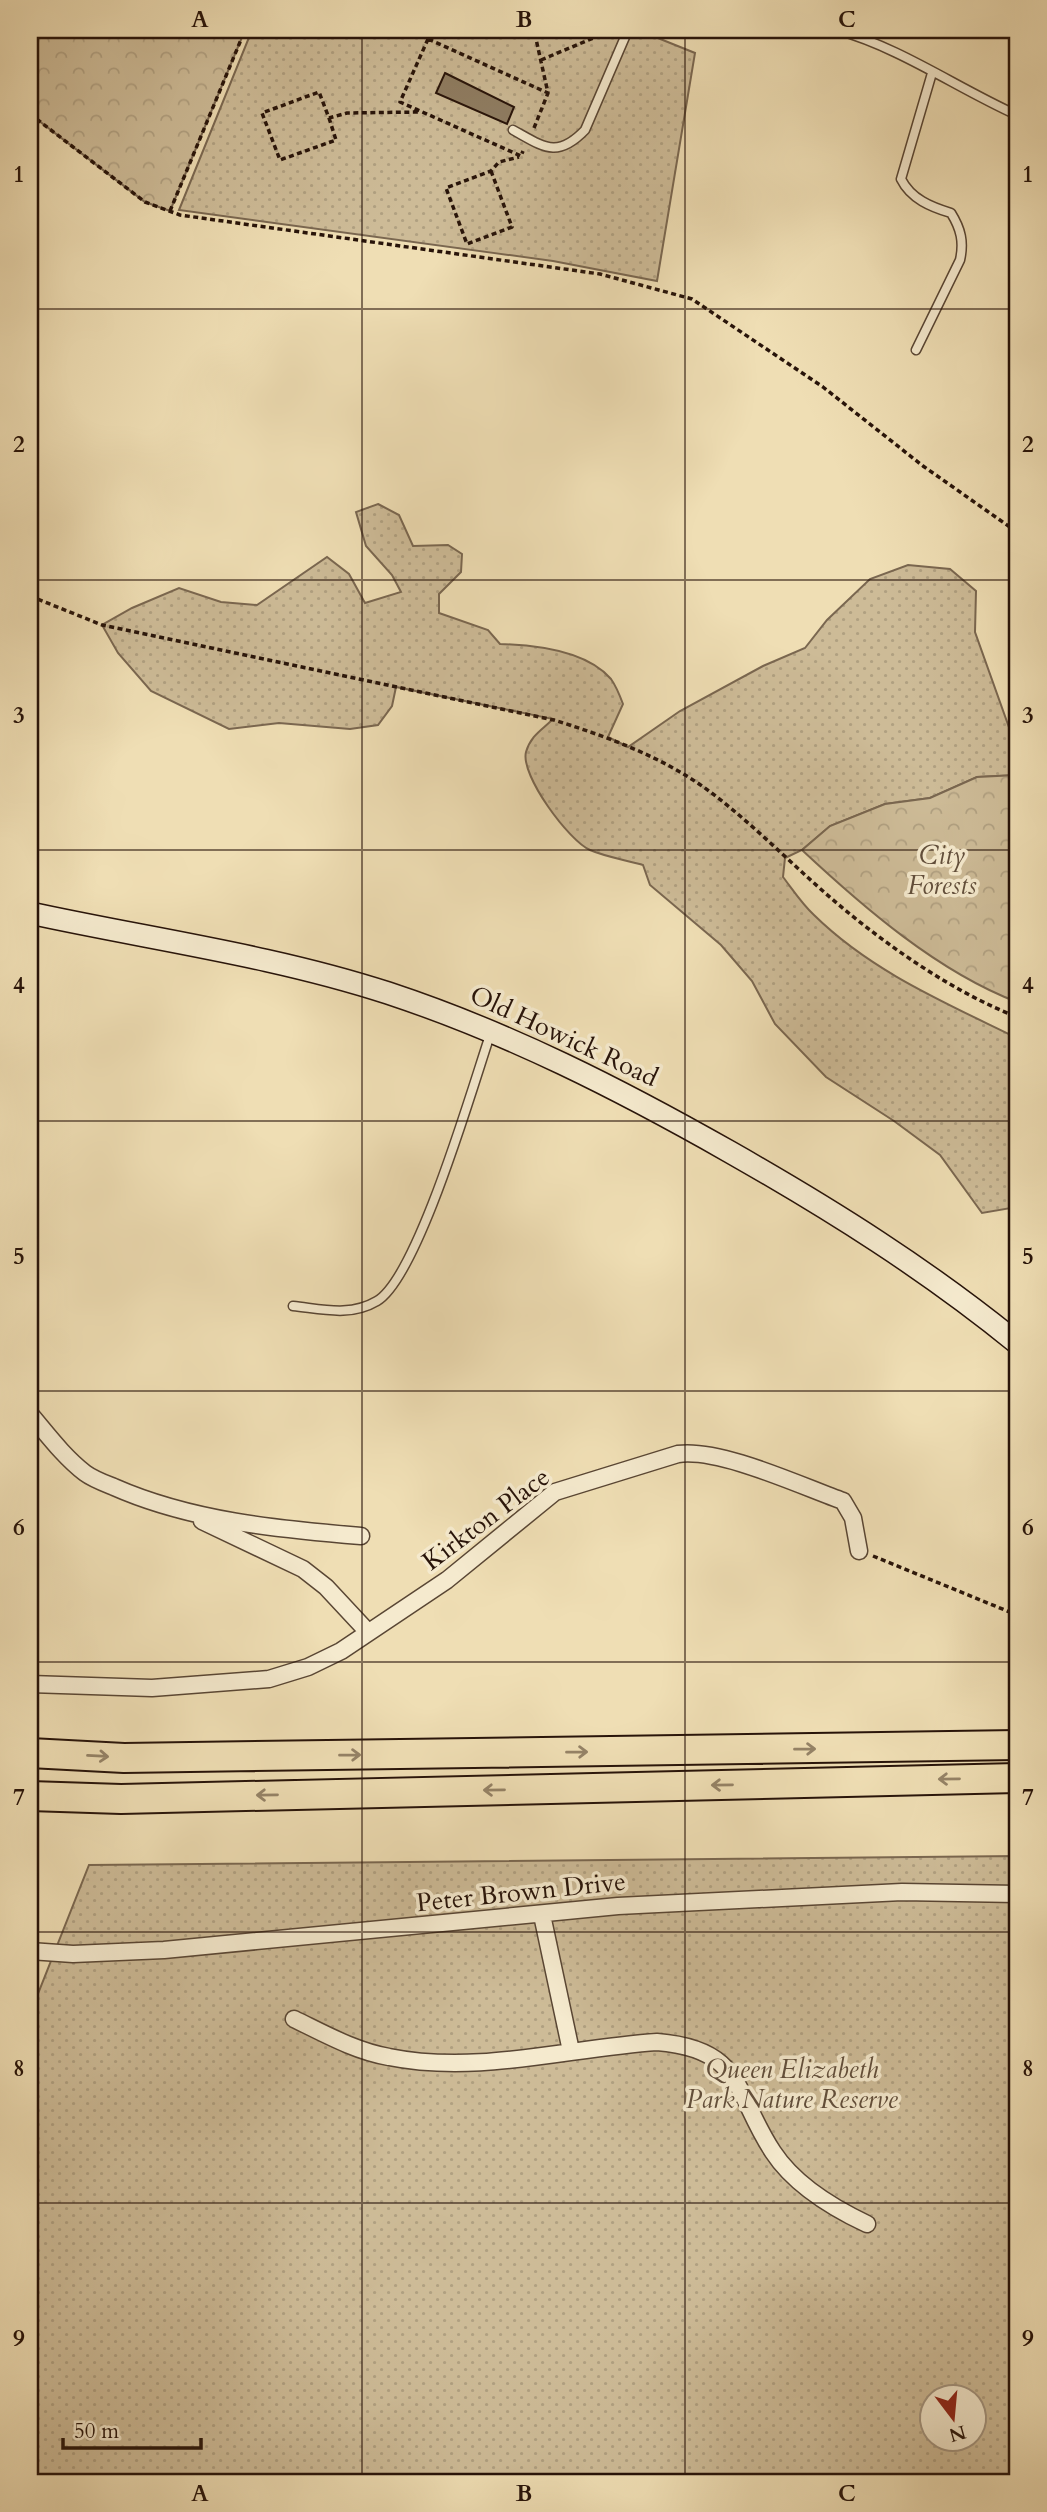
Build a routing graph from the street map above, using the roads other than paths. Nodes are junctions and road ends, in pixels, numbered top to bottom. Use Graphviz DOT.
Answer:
graph roads {
  1 [pos="628,30"];
  2 [pos="837,30"];
  3 [pos="932,73"];
  4 [pos="1017,115"];
  5 [pos="513,130"];
  6 [pos="916,350"];
  7 [pos="30,912"];
  8 [pos="492,1030"];
  9 [pos="293,1306"];
  10 [pos="1017,1343"];
  11 [pos="30,1414"];
  12 [pos="168,1506"];
  13 [pos="361,1536"];
  14 [pos="859,1551"];
  15 [pos="367,1630"];
  16 [pos="30,1684"];
  17 [pos="1017,1745"];
  18 [pos="30,1753"];
  19 [pos="1017,1778"];
  20 [pos="30,1796"];
  21 [pos="1017,1894"];
  22 [pos="542,1915"];
  23 [pos="30,1952"];
  24 [pos="294,2019"];
  25 [pos="571,2051"];
  26 [pos="867,2224"];
  1 -- 5 [label="lane"];
  2 -- 3 [label="lane"];
  3 -- 4 [label="lane"];
  3 -- 6 [label="lane"];
  7 -- 8 [label="main road, Old Howick Road"];
  8 -- 9 [label="lane"];
  8 -- 10 [label="main road, Old Howick Road"];
  11 -- 12 [label="street"];
  12 -- 13 [label="street"];
  12 -- 15 [label="street"];
  14 -- 15 [label="street, Kirkton Place"];
  15 -- 16 [label="street, Kirkton Place"];
  18 -- 17 [label="highway, one-way"];
  19 -- 20 [label="highway, one-way"];
  21 -- 22 [label="street, Peter Brown Drive"];
  22 -- 23 [label="street, Peter Brown Drive"];
  22 -- 25 [label="street"];
  24 -- 25 [label="street"];
  25 -- 26 [label="street"];
}
